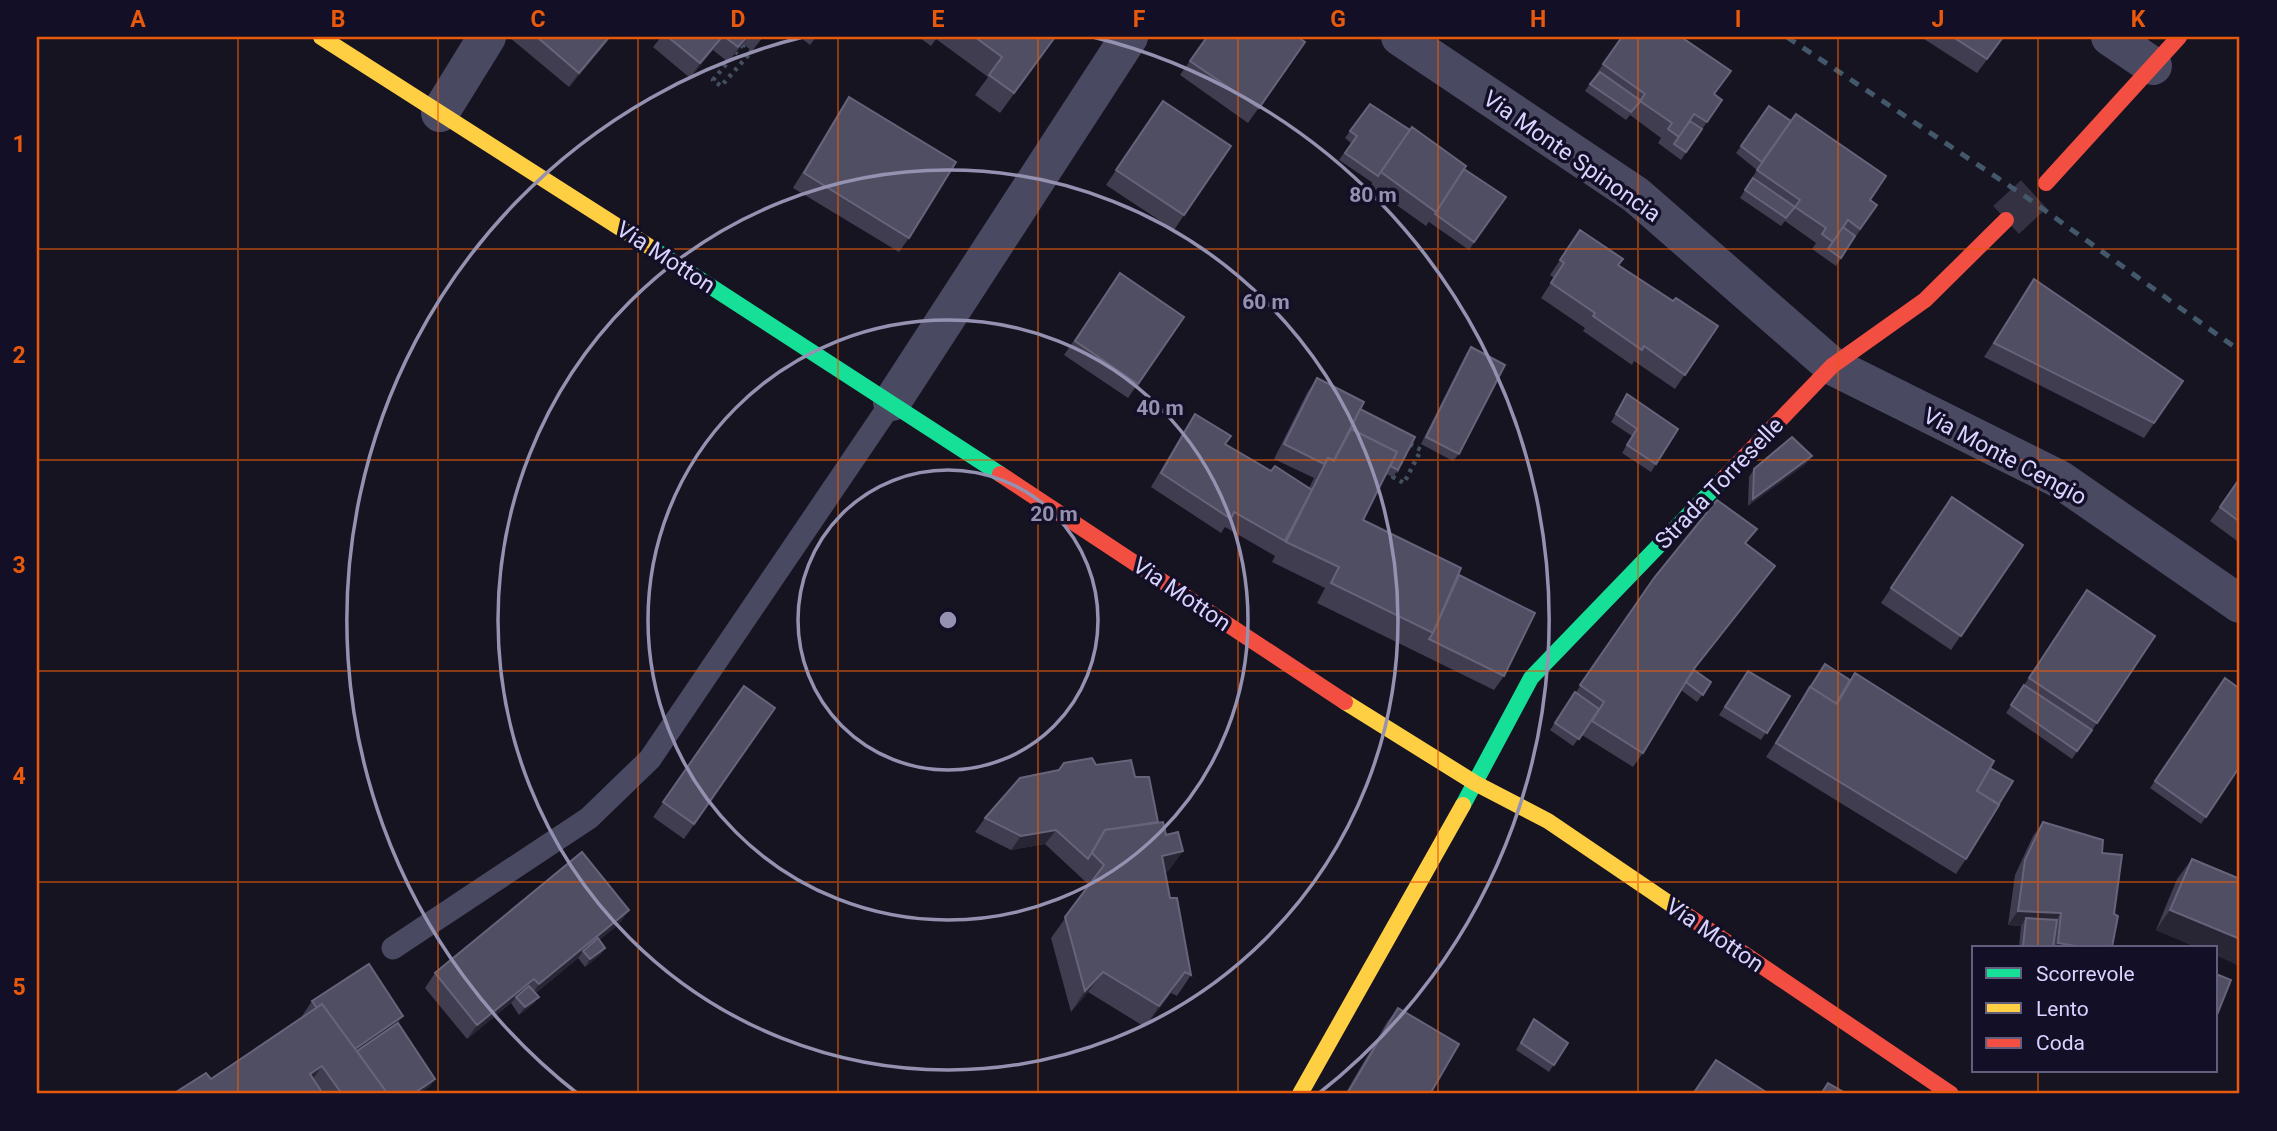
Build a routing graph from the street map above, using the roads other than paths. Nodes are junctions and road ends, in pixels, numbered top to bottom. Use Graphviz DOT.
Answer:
graph roads {
  1 [pos="321,37"];
  2 [pos="487,37"];
  3 [pos="1129,37"];
  4 [pos="1400,37"];
  5 [pos="2110,37"];
  6 [pos="2179,37"];
  7 [pos="2153,66"];
  8 [pos="440,113"];
  9 [pos="2046,183"];
  10 [pos="2006,220"];
  11 [pos="1832,366"];
  12 [pos="892,402"];
  13 [pos="2240,604"];
  14 [pos="1475,783"];
  15 [pos="393,948"];
  16 [pos="1300,1094"];
  17 [pos="1951,1094"];
  1 -- 8 [label="main road, Via Motton"];
  2 -- 8 [label="street"];
  3 -- 12 [label="street"];
  4 -- 11 [label="street, Via Monte Spinoncia"];
  5 -- 7 [label="street"];
  6 -- 7 [label="main road"];
  7 -- 9 [label="main road"];
  8 -- 12 [label="main road, Via Motton"];
  10 -- 11 [label="main road, Strada Torreselle"];
  11 -- 13 [label="street, Via Monte Cengio"];
  11 -- 14 [label="main road, Strada Torreselle"];
  12 -- 14 [label="main road, Via Motton"];
  12 -- 15 [label="lane"];
  14 -- 16 [label="main road"];
  14 -- 17 [label="main road, Via Motton"];
}
